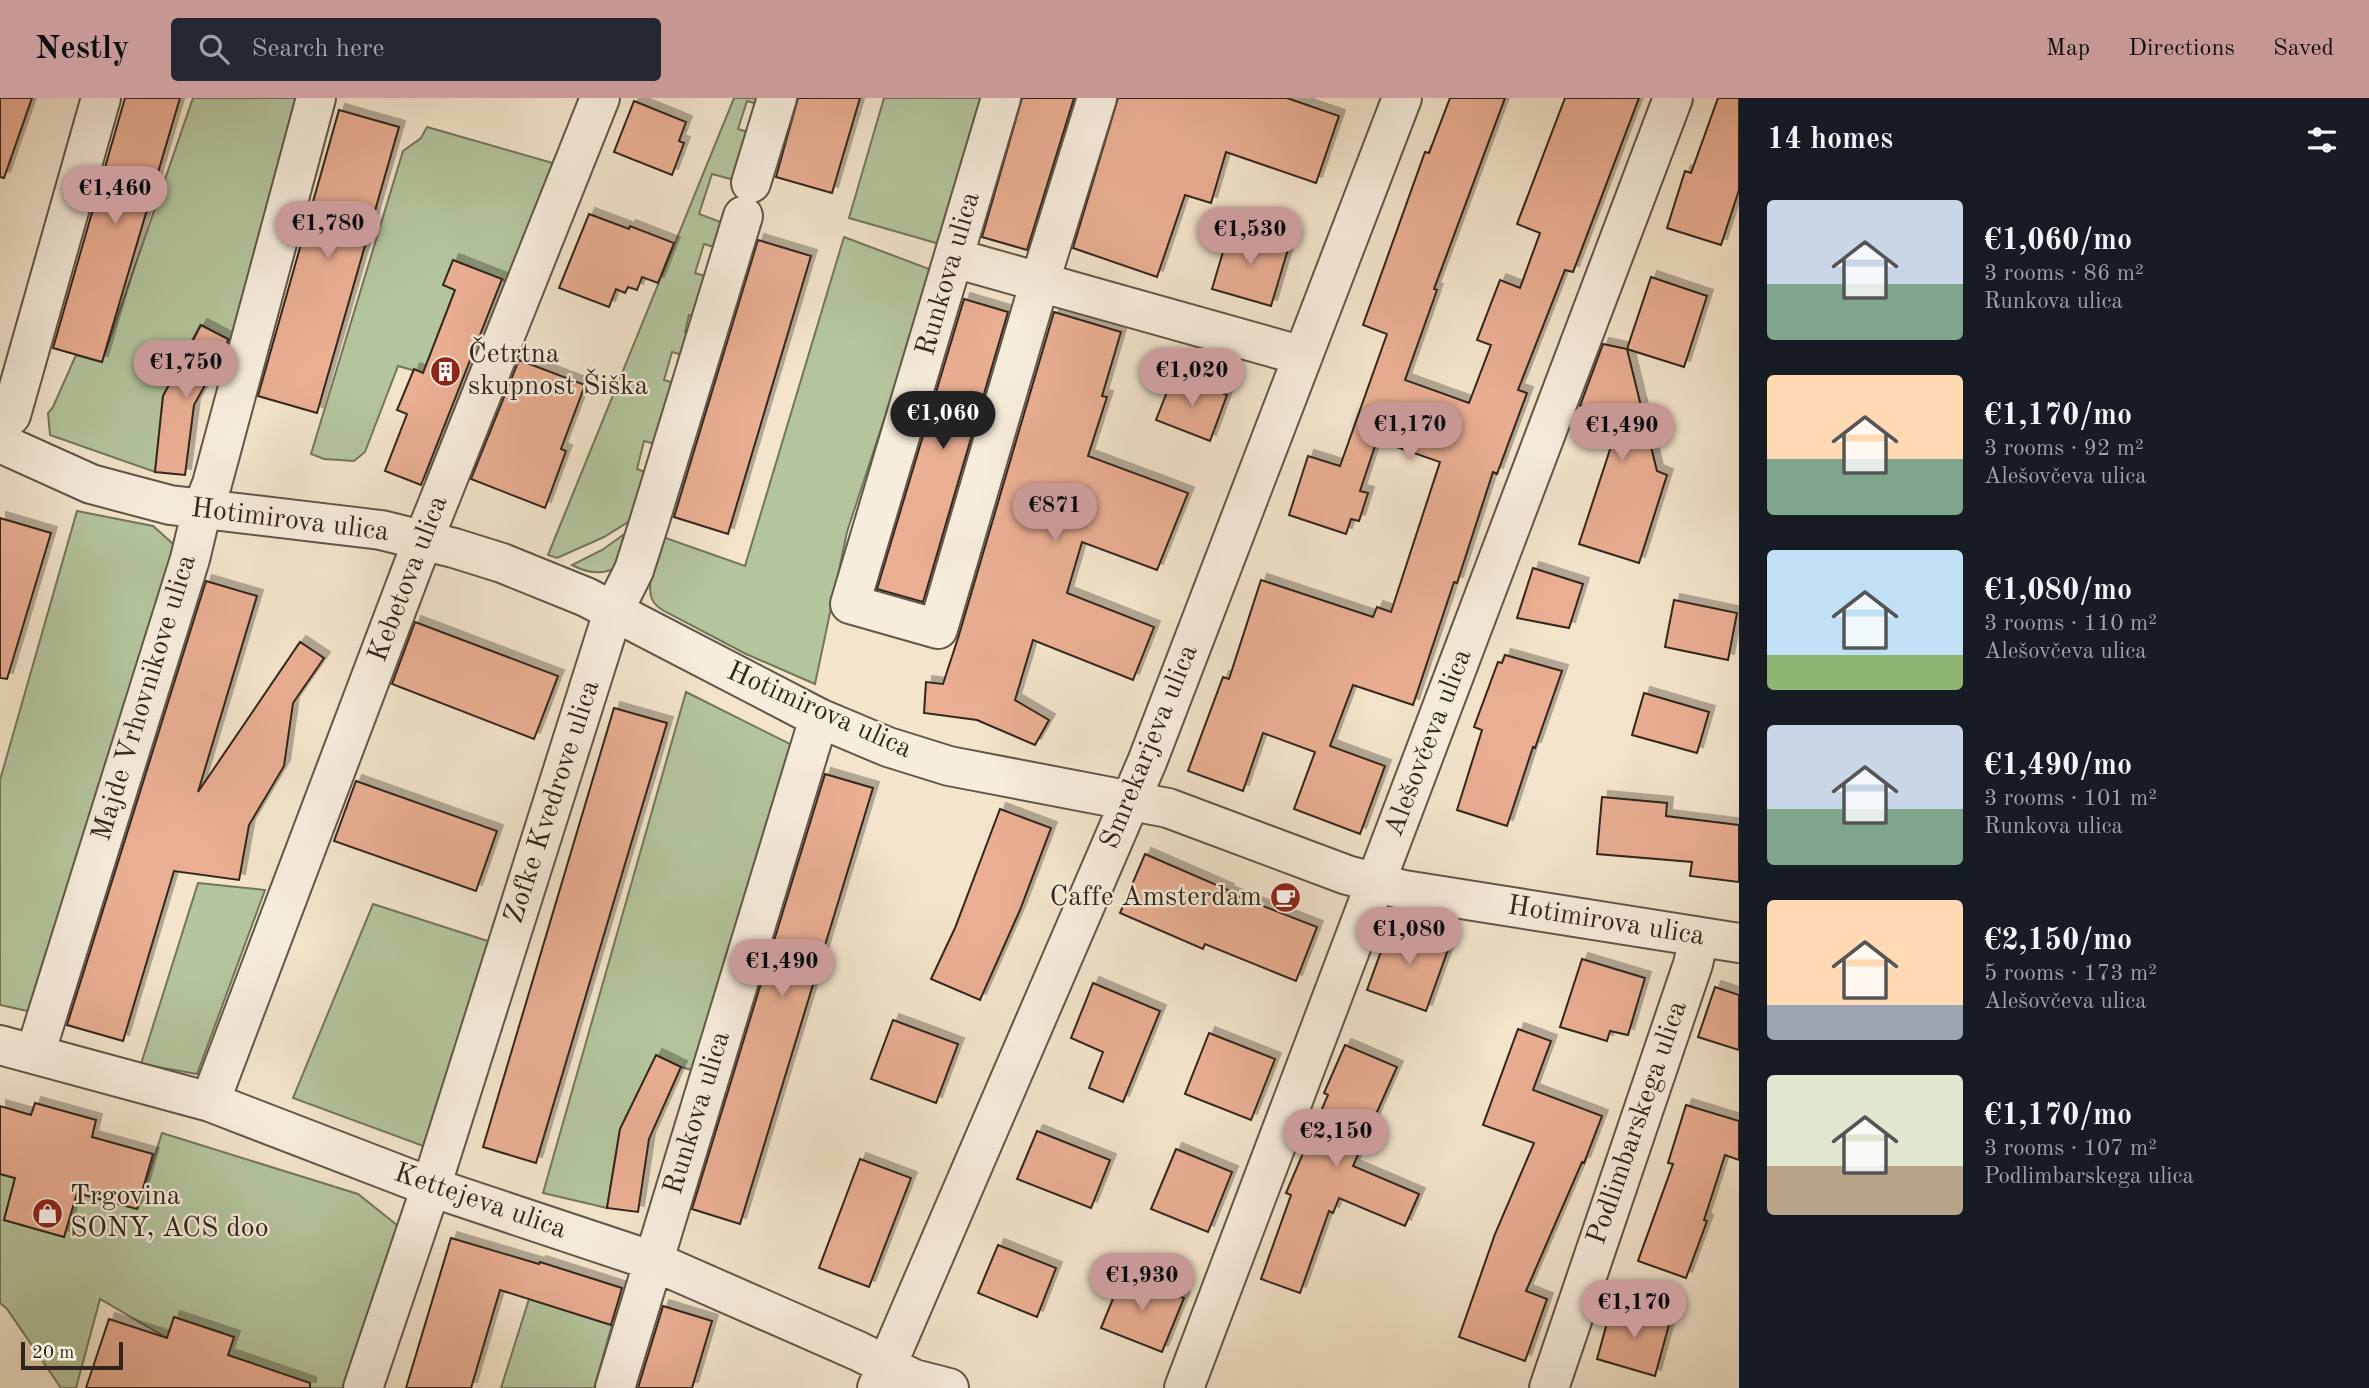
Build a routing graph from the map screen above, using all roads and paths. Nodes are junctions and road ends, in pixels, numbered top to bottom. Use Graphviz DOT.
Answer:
graph roads {
  1 [pos="101,98"];
  2 [pos="316,98"];
  3 [pos="600,98"];
  4 [pos="777,98"];
  5 [pos="1000,98"];
  6 [pos="1097,98"];
  7 [pos="1402,98"];
  8 [pos="1673,98"];
  9 [pos="954,258"];
  10 [pos="1040,281"];
  11 [pos="1303,355"];
  12 [pos="0,426"];
  13 [pos="0,443"];
  14 [pos="202,509"];
  15 [pos="424,540"];
  16 [pos="613,611"];
  17 [pos="819,718"];
  18 [pos="1130,802"];
  19 [pos="1376,883"];
  20 [pos="1699,937"];
  21 [pos="1739,943"];
  22 [pos="18,1049"];
  23 [pos="210,1101"];
  24 [pos="431,1187"];
  25 [pos="653,1261"];
  26 [pos="882,1376"];
  27 [pos="363,1388"];
  28 [pos="615,1388"];
  29 [pos="949,1388"];
  30 [pos="1184,1388"];
  31 [pos="1549,1388"];
  1 -- 12 [label="street"];
  2 -- 14 [label="street, Majde Vrhovnikove ulica"];
  3 -- 15 [label="street, Kebetova ulica"];
  4 -- 16 [label="street, Zofke Kvedrove ulica"];
  5 -- 9 [label="street, Runkova ulica"];
  6 -- 10 [label="street"];
  7 -- 11 [label="street, Smrekarjeva ulica"];
  8 -- 19 [label="street, Alešovčeva ulica"];
  9 -- 10 [label="street"];
  9 -- 10 [label="street, Runkova ulica"];
  10 -- 11 [label="street"];
  11 -- 18 [label="street, Smrekarjeva ulica"];
  13 -- 14 [label="street, Hotimirova ulica"];
  14 -- 15 [label="street, Hotimirova ulica"];
  14 -- 22 [label="street, Majde Vrhovnikove ulica"];
  15 -- 16 [label="street, Hotimirova ulica"];
  15 -- 23 [label="street, Kebetova ulica"];
  16 -- 17 [label="street, Hotimirova ulica"];
  16 -- 24 [label="street, Zofke Kvedrove ulica"];
  17 -- 18 [label="street, Hotimirova ulica"];
  17 -- 25 [label="street, Runkova ulica"];
  18 -- 19 [label="street, Hotimirova ulica"];
  18 -- 26 [label="street, Smrekarjeva ulica"];
  19 -- 20 [label="street, Hotimirova ulica"];
  19 -- 30 [label="street, Alešovčeva ulica"];
  20 -- 21 [label="street, Hotimirova ulica"];
  20 -- 31 [label="street, Podlimbarskega ulica"];
  22 -- 23 [label="street, Kettejeva ulica"];
  23 -- 24 [label="street, Kettejeva ulica"];
  24 -- 25 [label="street, Kettejeva ulica"];
  24 -- 27 [label="street, Zofke Kvedrove ulica"];
  25 -- 26 [label="street, Kettejeva ulica"];
  25 -- 28 [label="street, Runkova ulica"];
  26 -- 29 [label="street, Kettejeva ulica"];
}
